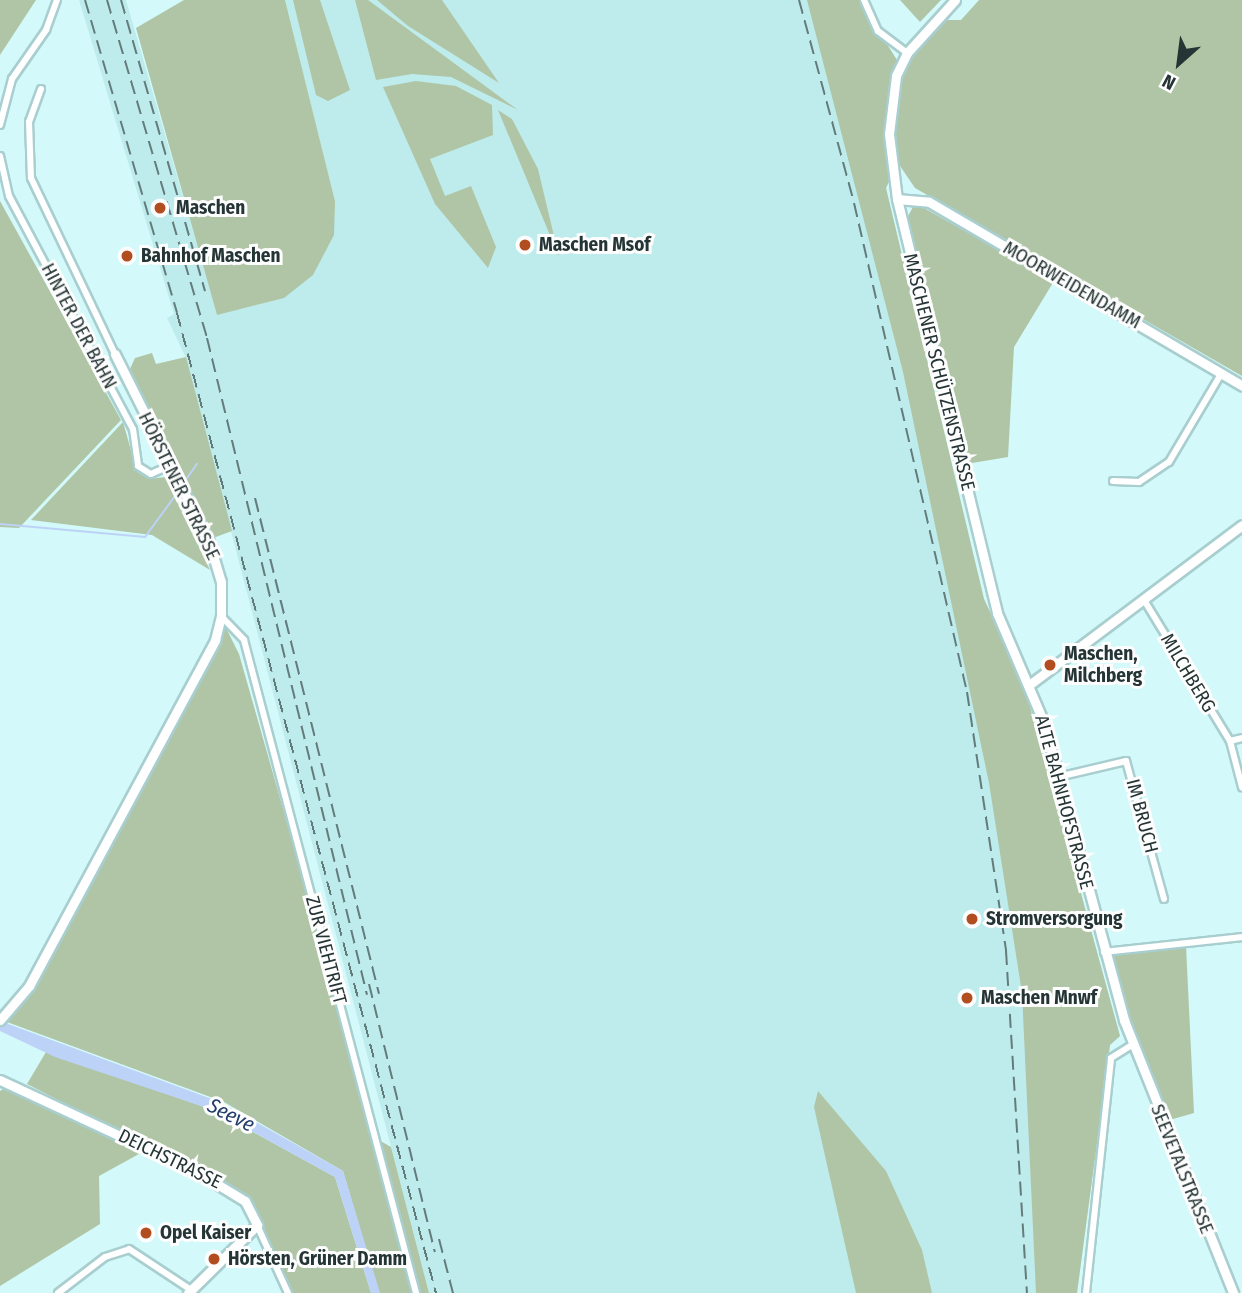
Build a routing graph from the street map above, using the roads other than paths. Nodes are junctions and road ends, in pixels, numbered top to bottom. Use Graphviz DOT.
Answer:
graph roads {
  1 [pos="57,0"];
  2 [pos="864,0"];
  3 [pos="954,0"];
  4 [pos="907,53"];
  5 [pos="41,89"];
  6 [pos="0,125"];
  7 [pos="0,156"];
  8 [pos="897,199"];
  9 [pos="115,354"];
  10 [pos="1221,374"];
  11 [pos="1242,386"];
  12 [pos="169,466"];
  13 [pos="1113,481"];
  14 [pos="1240,529"];
  15 [pos="1144,600"];
  16 [pos="221,616"];
  17 [pos="1029,685"];
  18 [pos="1242,737"];
  19 [pos="1230,741"];
  20 [pos="1058,777"];
  21 [pos="1242,787"];
  22 [pos="1164,899"];
  23 [pos="1242,937"];
  24 [pos="1104,952"];
  25 [pos="1,1019"];
  26 [pos="1133,1044"];
  27 [pos="0,1080"];
  28 [pos="257,1226"];
  29 [pos="189,1291"];
  30 [pos="58,1293"];
  31 [pos="288,1293"];
  32 [pos="416,1293"];
  33 [pos="1086,1293"];
  34 [pos="1233,1293"];
  1 -- 6 [label="street"];
  2 -- 4 [label="street"];
  3 -- 4 [label="street, MASCHENER SCHÜTZENSTRASSE"];
  4 -- 8 [label="street, MASCHENER SCHÜTZENSTRASSE"];
  5 -- 9 [label="street, HÖRSTENER STRASSE"];
  7 -- 12 [label="street, HINTER DER BAHN"];
  8 -- 10 [label="street, MOORWEIDENDAMM"];
  8 -- 17 [label="street, MASCHENER SCHÜTZENSTRASSE"];
  9 -- 12 [label="street, HÖRSTENER STRASSE"];
  10 -- 11 [label="street, MOORWEIDENDAMM"];
  10 -- 13 [label="street"];
  12 -- 16 [label="street, HÖRSTENER STRASSE"];
  14 -- 15 [label="street"];
  15 -- 17 [label="street"];
  15 -- 19 [label="street, MILCHBERG"];
  16 -- 25 [label="street, HÖRSTENER STRASSE"];
  16 -- 32 [label="street, ZUR VIEHTRIFT"];
  17 -- 20 [label="street, ALTE BAHNHOFSTRASSE"];
  18 -- 19 [label="street"];
  19 -- 21 [label="street, MILCHBERG"];
  20 -- 22 [label="street, IM BRUCH"];
  20 -- 24 [label="street, ALTE BAHNHOFSTRASSE"];
  23 -- 24 [label="street"];
  24 -- 26 [label="street, ALTE BAHNHOFSTRASSE"];
  26 -- 33 [label="street"];
  26 -- 34 [label="street, SEEVETALSTRASSE"];
  27 -- 28 [label="street, DEICHSTRASSE"];
  28 -- 29 [label="street"];
  28 -- 31 [label="street, DEICHSTRASSE"];
  29 -- 30 [label="street"];
}
